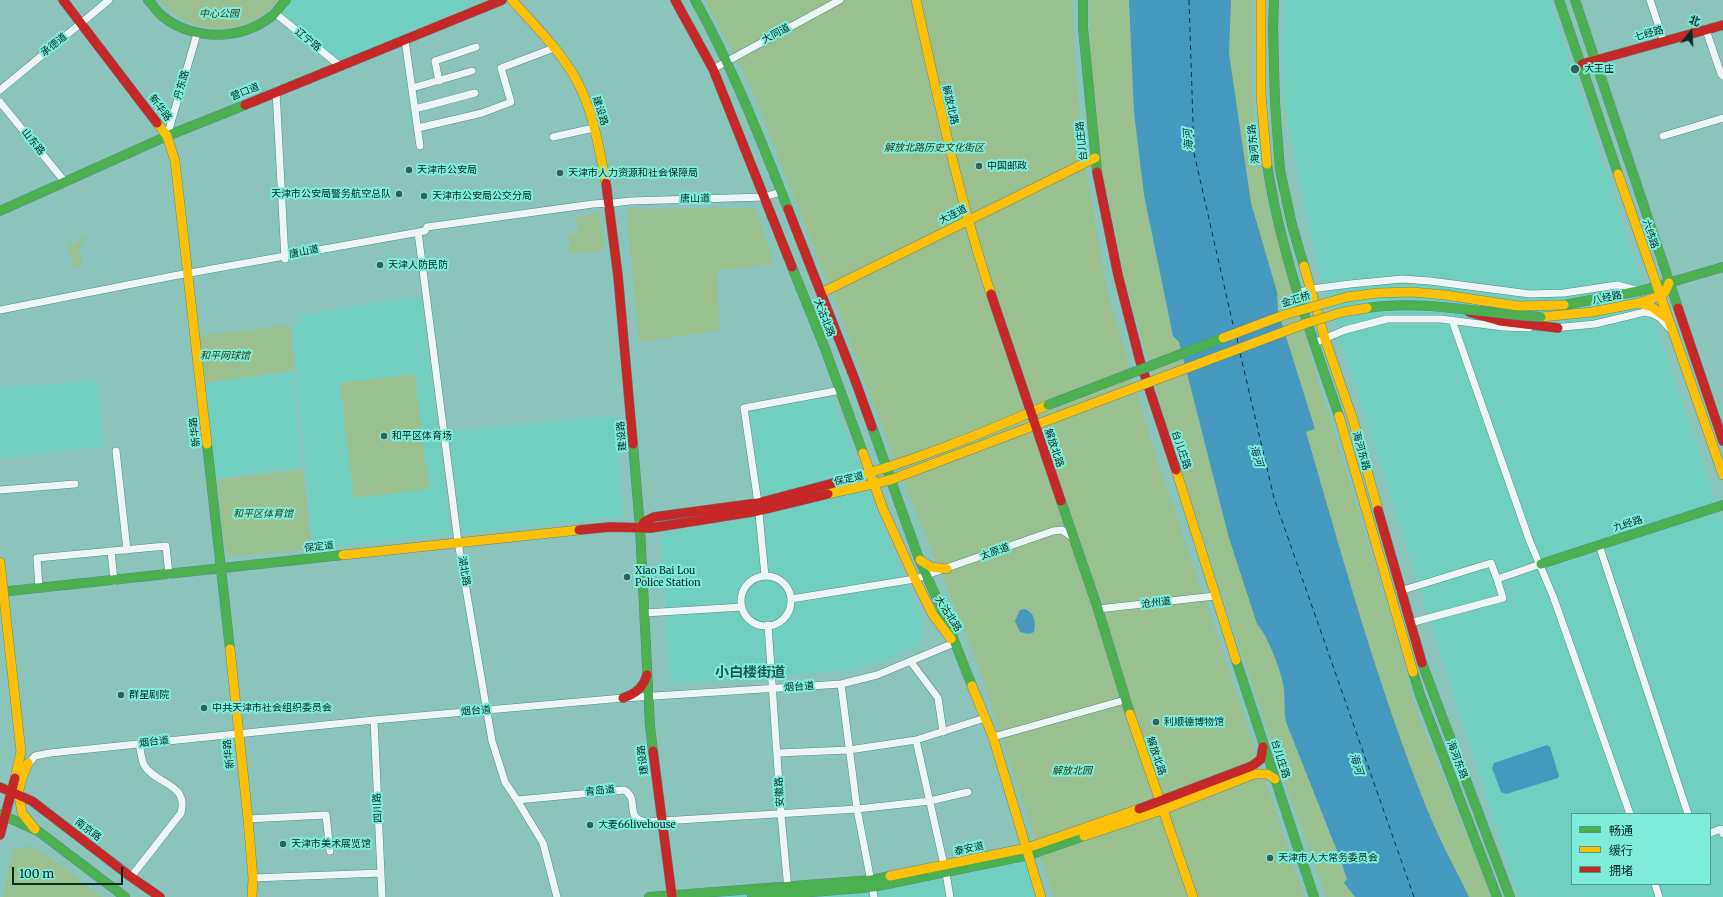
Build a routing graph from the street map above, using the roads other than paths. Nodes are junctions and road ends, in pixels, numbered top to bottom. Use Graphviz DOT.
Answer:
graph roads {
  1 [pos="64,0"];
  2 [pos="109,0"];
  3 [pos="148,0"];
  4 [pos="286,0"];
  5 [pos="502,0"];
  6 [pos="512,0"];
  7 [pos="675,0"];
  8 [pos="695,0"];
  9 [pos="840,0"];
  10 [pos="916,0"];
  11 [pos="1083,0"];
  12 [pos="1261,0"];
  13 [pos="1274,0"];
  14 [pos="1559,0"];
  15 [pos="1575,0"];
  16 [pos="1650,0"];
  17 [pos="275,13"];
  18 [pos="81,23"];
  19 [pos="1723,25"];
  20 [pos="1706,30"];
  21 [pos="197,34"];
  22 [pos="405,40"];
  23 [pos="1664,42"];
  24 [pos="476,47"];
  25 [pos="554,48"];
  26 [pos="726,61"];
  27 [pos="1594,61"];
  28 [pos="1582,64"];
  29 [pos="340,66"];
  30 [pos="713,69"];
  31 [pos="472,71"];
  32 [pos="1723,76"];
  33 [pos="439,81"];
  34 [pos="412,88"];
  35 [pos="0,90"];
  36 [pos="276,91"];
  37 [pos="475,93"];
  38 [pos="0,102"];
  39 [pos="415,109"];
  40 [pos="1723,118"];
  41 [pos="418,128"];
  42 [pos="594,128"];
  43 [pos="167,136"];
  44 [pos="1663,136"];
  45 [pos="553,137"];
  46 [pos="420,146"];
  47 [pos="1095,158"];
  48 [pos="65,182"];
  49 [pos="781,192"];
  50 [pos="764,197"];
  51 [pos="608,203"];
  52 [pos="0,211"];
  53 [pos="969,219"];
  54 [pos="418,233"];
  55 [pos="285,257"];
  56 [pos="1723,267"];
  57 [pos="187,274"];
  58 [pos="1669,284"];
  59 [pos="1656,286"];
  60 [pos="188,288"];
  61 [pos="1311,289"];
  62 [pos="1640,291"];
  63 [pos="821,293"];
  64 [pos="1297,293"];
  65 [pos="1660,296"];
  66 [pos="1638,303"];
  67 [pos="1564,305"];
  68 [pos="0,310"];
  69 [pos="1452,320"];
  70 [pos="1669,320"];
  71 [pos="1542,321"];
  72 [pos="1558,328"];
  73 [pos="1674,334"];
  74 [pos="1325,339"];
  75 [pos="1314,343"];
  76 [pos="841,390"];
  77 [pos="1031,412"];
  78 [pos="1054,418"];
  79 [pos="1035,426"];
  80 [pos="1723,441"];
  81 [pos="1042,445"];
  82 [pos="879,448"];
  83 [pos="862,449"];
  84 [pos="116,451"];
  85 [pos="912,461"];
  86 [pos="870,473"];
  87 [pos="887,475"];
  88 [pos="1723,475"];
  89 [pos="75,484"];
  90 [pos="874,485"];
  91 [pos="0,490"];
  92 [pos="1723,505"];
  93 [pos="758,506"];
  94 [pos="883,509"];
  95 [pos="640,528"];
  96 [pos="1074,538"];
  97 [pos="458,542"];
  98 [pos="1600,545"];
  99 [pos="127,550"];
  100 [pos="111,551"];
  101 [pos="920,559"];
  102 [pos="0,562"];
  103 [pos="1540,564"];
  104 [pos="222,569"];
  105 [pos="947,569"];
  106 [pos="169,575"];
  107 [pos="764,576"];
  108 [pos="926,576"];
  109 [pos="915,579"];
  110 [pos="1497,579"];
  111 [pos="114,581"];
  112 [pos="39,588"];
  113 [pos="1400,591"];
  114 [pos="2,592"];
  115 [pos="1214,596"];
  116 [pos="791,599"];
  117 [pos="742,607"];
  118 [pos="1098,610"];
  119 [pos="645,613"];
  120 [pos="1410,623"];
  121 [pos="768,625"];
  122 [pos="954,643"];
  123 [pos="911,662"];
  124 [pos="648,668"];
  125 [pos="841,684"];
  126 [pos="773,689"];
  127 [pos="649,696"];
  128 [pos="623,698"];
  129 [pos="1125,700"];
  130 [pos="487,710"];
  131 [pos="985,718"];
  132 [pos="374,720"];
  133 [pos="943,732"];
  134 [pos="238,734"];
  135 [pos="992,738"];
  136 [pos="916,740"];
  137 [pos="1263,743"];
  138 [pos="139,744"];
  139 [pos="849,750"];
  140 [pos="778,753"];
  141 [pos="24,762"];
  142 [pos="1275,778"];
  143 [pos="1152,779"];
  144 [pos="0,787"];
  145 [pos="968,792"];
  146 [pos="15,793"];
  147 [pos="1182,793"];
  148 [pos="517,800"];
  149 [pos="930,801"];
  150 [pos="1161,806"];
  151 [pos="857,809"];
  152 [pos="1630,813"];
  153 [pos="1688,813"];
  154 [pos="781,814"];
  155 [pos="2,815"];
  156 [pos="248,819"];
  157 [pos="662,821"];
  158 [pos="38,831"];
  159 [pos="1711,833"];
  160 [pos="0,834"];
  161 [pos="1723,834"];
  162 [pos="330,851"];
  163 [pos="1028,851"];
  164 [pos="945,869"];
  165 [pos="381,872"];
  166 [pos="131,877"];
  167 [pos="253,878"];
  168 [pos="872,884"];
  169 [pos="1655,885"];
  170 [pos="788,891"];
  171 [pos="672,896"];
  172 [pos="125,897"];
  173 [pos="160,897"];
  174 [pos="252,897"];
  175 [pos="259,897"];
  176 [pos="382,897"];
  177 [pos="557,897"];
  178 [pos="649,897"];
  179 [pos="752,897"];
  180 [pos="874,897"];
  181 [pos="950,897"];
  182 [pos="1041,897"];
  183 [pos="1193,897"];
  184 [pos="1313,897"];
  185 [pos="1497,897"];
  186 [pos="1510,897"];
  187 [pos="1659,897"];
  1 -- 18 [label="street, 新华路"];
  2 -- 18 [label="street, 承德道"];
  3 -- 21 [label="street"];
  4 -- 17 [label="street"];
  5 -- 22 [label="street, 营口道"];
  6 -- 25 [label="street, 建设路"];
  7 -- 30 [label="street, 大沽北路"];
  8 -- 26 [label="street, 大沽北路"];
  9 -- 26 [label="street, 大同道"];
  10 -- 53 [label="street, 解放北路"];
  11 -- 47 [label="street, 台儿庄路"];
  12 -- 64 [label="street, 海河东路"];
  13 -- 61 [label="street, 海河东路"];
  14 -- 28 [label="street, 六纬路"];
  15 -- 27 [label="street, 六纬路"];
  16 -- 23 [label="street"];
  17 -- 21 [label="street"];
  17 -- 29 [label="street, 辽宁路"];
  18 -- 35 [label="street, 承德道"];
  18 -- 43 [label="street, 新华路"];
  19 -- 20 [label="street, 七经路"];
  20 -- 23 [label="street, 七经路"];
  20 -- 32 [label="street"];
  21 -- 43 [label="street, 丹东路"];
  22 -- 29 [label="street, 营口道"];
  22 -- 34 [label="street"];
  23 -- 27 [label="street, 七经路"];
  24 -- 33 [label="street"];
  25 -- 41 [label="street"];
  25 -- 42 [label="street, 建设路"];
  26 -- 30 [label="street, 大同道"];
  26 -- 49 [label="street, 大沽北路"];
  27 -- 28 [label="street, 七经路"];
  27 -- 58 [label="street, 六纬路"];
  28 -- 59 [label="street, 六纬路"];
  29 -- 36 [label="street, 营口道"];
  30 -- 50 [label="street, 大沽北路"];
  31 -- 33 [label="street"];
  33 -- 34 [label="street"];
  34 -- 39 [label="street"];
  36 -- 43 [label="street, 营口道"];
  36 -- 55 [label="street"];
  37 -- 39 [label="street"];
  38 -- 48 [label="street, 山东路"];
  39 -- 41 [label="street"];
  40 -- 44 [label="street"];
  41 -- 46 [label="street"];
  42 -- 45 [label="street"];
  42 -- 51 [label="street, 建设路"];
  43 -- 48 [label="street, 营口道"];
  43 -- 57 [label="street, 新华路"];
  47 -- 53 [label="street, 大连道"];
  47 -- 115 [label="street, 台儿庄路"];
  48 -- 52 [label="street, 营口道"];
  49 -- 50 [label="street, 唐山道"];
  49 -- 63 [label="street, 大沽北路"];
  50 -- 51 [label="street, 唐山道"];
  50 -- 76 [label="street, 大沽北路"];
  51 -- 54 [label="street, 唐山道"];
  51 -- 95 [label="street, 建设路"];
  53 -- 63 [label="street, 大连道"];
  53 -- 77 [label="street, 解放北路"];
  54 -- 55 [label="street, 唐山道"];
  54 -- 97 [label="street, 湖北路"];
  55 -- 57 [label="street, 唐山道"];
  55 -- 60 [label="street, 唐山道"];
  56 -- 58 [label="street, 八经路"];
  57 -- 60 [label="street, 新华路"];
  57 -- 68 [label="street, 唐山道"];
  58 -- 59 [label="street, 八经路"];
  58 -- 65 [label="street"];
  58 -- 80 [label="street, 六纬路"];
  59 -- 62 [label="street, 八经路"];
  59 -- 65 [label="street, 六纬路"];
  60 -- 104 [label="street, 新华路"];
  61 -- 62 [label="street"];
  61 -- 64 [label="street"];
  61 -- 74 [label="street, 海河东路"];
  62 -- 67 [label="street, 八经路"];
  63 -- 82 [label="street, 大沽北路"];
  64 -- 75 [label="street, 海河东路"];
  65 -- 66 [label="street, 八经路"];
  65 -- 70 [label="street, 六纬路"];
  66 -- 70 [label="street"];
  66 -- 71 [label="street, 八经路"];
  67 -- 77 [label="street, 金汇桥, bridge"];
  69 -- 72 [label="street"];
  69 -- 74 [label="street"];
  69 -- 103 [label="street"];
  70 -- 73 [label="street, 六纬路"];
  71 -- 72 [label="street"];
  71 -- 78 [label="street, bridge"];
  72 -- 73 [label="street"];
  73 -- 88 [label="street, 六纬路"];
  74 -- 75 [label="street"];
  74 -- 113 [label="street, 海河东路"];
  75 -- 185 [label="street, 海河东路"];
  76 -- 83 [label="street, 大沽北路"];
  76 -- 93 [label="street"];
  77 -- 79 [label="street, 解放北路"];
  77 -- 85 [label="street, 保定道"];
  78 -- 79 [label="street"];
  78 -- 81 [label="street"];
  79 -- 81 [label="street, 解放北路"];
  79 -- 87 [label="street"];
  81 -- 96 [label="street, 解放北路"];
  82 -- 85 [label="street"];
  82 -- 87 [label="street, 大沽北路"];
  83 -- 86 [label="street, 大沽北路"];
  83 -- 87 [label="street"];
  84 -- 99 [label="street"];
  85 -- 87 [label="street, 保定道"];
  86 -- 87 [label="street, 保定道"];
  86 -- 90 [label="street, 大沽北路"];
  86 -- 93 [label="street, 保定道"];
  87 -- 90 [label="street, 保定道"];
  87 -- 94 [label="street"];
  87 -- 101 [label="street, 大沽北路"];
  89 -- 91 [label="street"];
  90 -- 93 [label="street, 保定道"];
  90 -- 94 [label="street, 大沽北路"];
  92 -- 98 [label="street, 九经路"];
  93 -- 95 [label="street, 保定道"];
  93 -- 107 [label="street"];
  94 -- 109 [label="street, 大沽北路"];
  95 -- 97 [label="street, 保定道"];
  95 -- 119 [label="street, 建设路"];
  96 -- 105 [label="street, 太原道"];
  96 -- 118 [label="street, 解放北路"];
  97 -- 104 [label="street, 保定道"];
  97 -- 130 [label="street, 湖北路"];
  98 -- 103 [label="street, 九经路"];
  98 -- 153 [label="street"];
  99 -- 100 [label="street"];
  99 -- 106 [label="street"];
  100 -- 111 [label="street"];
  100 -- 112 [label="street"];
  101 -- 105 [label="street"];
  101 -- 108 [label="street, 大沽北路"];
  102 -- 114 [label="street"];
  103 -- 110 [label="street"];
  103 -- 152 [label="street"];
  104 -- 106 [label="street, 保定道"];
  104 -- 134 [label="street, 新华路"];
  105 -- 108 [label="street, 太原道"];
  106 -- 111 [label="street, 保定道"];
  107 -- 116 [label="street"];
  107 -- 117 [label="street"];
  108 -- 109 [label="street, 太原道"];
  108 -- 122 [label="street, 大沽北路"];
  109 -- 116 [label="street, 太原道"];
  109 -- 122 [label="street, 大沽北路"];
  110 -- 113 [label="street"];
  110 -- 120 [label="street"];
  111 -- 112 [label="street, 保定道"];
  112 -- 114 [label="street, 保定道"];
  113 -- 120 [label="street, 海河东路"];
  114 -- 141 [label="street"];
  115 -- 118 [label="street, 沧州道"];
  115 -- 137 [label="street, 台儿庄路"];
  116 -- 121 [label="street"];
  117 -- 119 [label="street"];
  117 -- 121 [label="street"];
  118 -- 129 [label="street, 解放北路"];
  119 -- 124 [label="street, 建设路"];
  120 -- 186 [label="street, 海河东路"];
  121 -- 126 [label="street, 安徽路"];
  122 -- 123 [label="street, 烟台道"];
  122 -- 131 [label="street, 大沽北路"];
  123 -- 125 [label="street, 烟台道"];
  123 -- 133 [label="street"];
  124 -- 127 [label="street, 建设路"];
  124 -- 128 [label="street"];
  125 -- 126 [label="street, 烟台道"];
  125 -- 139 [label="street"];
  126 -- 127 [label="street, 烟台道"];
  126 -- 140 [label="street, 安徽路"];
  127 -- 128 [label="street, 烟台道"];
  127 -- 157 [label="street, 建设路"];
  128 -- 130 [label="street, 烟台道"];
  129 -- 135 [label="street"];
  129 -- 143 [label="street, 解放北路"];
  130 -- 132 [label="street, 烟台道"];
  130 -- 148 [label="street, 湖北路"];
  131 -- 133 [label="street"];
  131 -- 135 [label="street, 大沽北路"];
  132 -- 134 [label="street, 烟台道"];
  132 -- 165 [label="street, 四川路"];
  133 -- 136 [label="street"];
  134 -- 138 [label="street, 烟台道"];
  134 -- 156 [label="street, 新华路"];
  135 -- 163 [label="street, 大沽北路"];
  136 -- 139 [label="street"];
  136 -- 149 [label="street"];
  137 -- 142 [label="street, 台儿庄路"];
  137 -- 147 [label="street, 泰安道"];
  138 -- 141 [label="street, 烟台道"];
  138 -- 166 [label="street"];
  139 -- 140 [label="street"];
  139 -- 151 [label="street"];
  140 -- 154 [label="street, 安徽路"];
  141 -- 146 [label="street"];
  141 -- 146 [label="street"];
  142 -- 150 [label="street, 泰安道"];
  142 -- 184 [label="street, 台儿庄路"];
  143 -- 147 [label="street"];
  143 -- 150 [label="street, 解放北路"];
  144 -- 146 [label="street, 南京路"];
  145 -- 149 [label="street, 青岛道"];
  146 -- 155 [label="street"];
  146 -- 158 [label="street"];
  146 -- 166 [label="street, 南京路"];
  147 -- 150 [label="street, 泰安道"];
  148 -- 157 [label="street, 青岛道"];
  148 -- 177 [label="street, 湖北路"];
  149 -- 151 [label="street, 青岛道"];
  149 -- 164 [label="street"];
  150 -- 163 [label="street, 泰安道"];
  150 -- 183 [label="street, 解放北路"];
  151 -- 154 [label="street, 青岛道"];
  151 -- 168 [label="street"];
  154 -- 157 [label="street, 青岛道"];
  154 -- 170 [label="street, 安徽路"];
  155 -- 158 [label="street"];
  155 -- 160 [label="street"];
  156 -- 162 [label="street"];
  156 -- 167 [label="street, 新华路"];
  157 -- 171 [label="street, 建设路"];
  158 -- 172 [label="street"];
  159 -- 161 [label="street"];
  163 -- 164 [label="street, 泰安道"];
  163 -- 182 [label="street, 大沽北路"];
  164 -- 168 [label="street, 泰安道"];
  164 -- 181 [label="street"];
  165 -- 167 [label="street"];
  165 -- 176 [label="street, 四川路"];
  166 -- 173 [label="street, 南京路"];
  167 -- 174 [label="street, 新华路"];
  167 -- 175 [label="street"];
  168 -- 170 [label="street, 泰安道"];
  168 -- 180 [label="street"];
  169 -- 187 [label="street"];
  170 -- 171 [label="street, 泰安道"];
  170 -- 179 [label="street, 泰安道"];
  171 -- 178 [label="street, 泰安道"];
}
